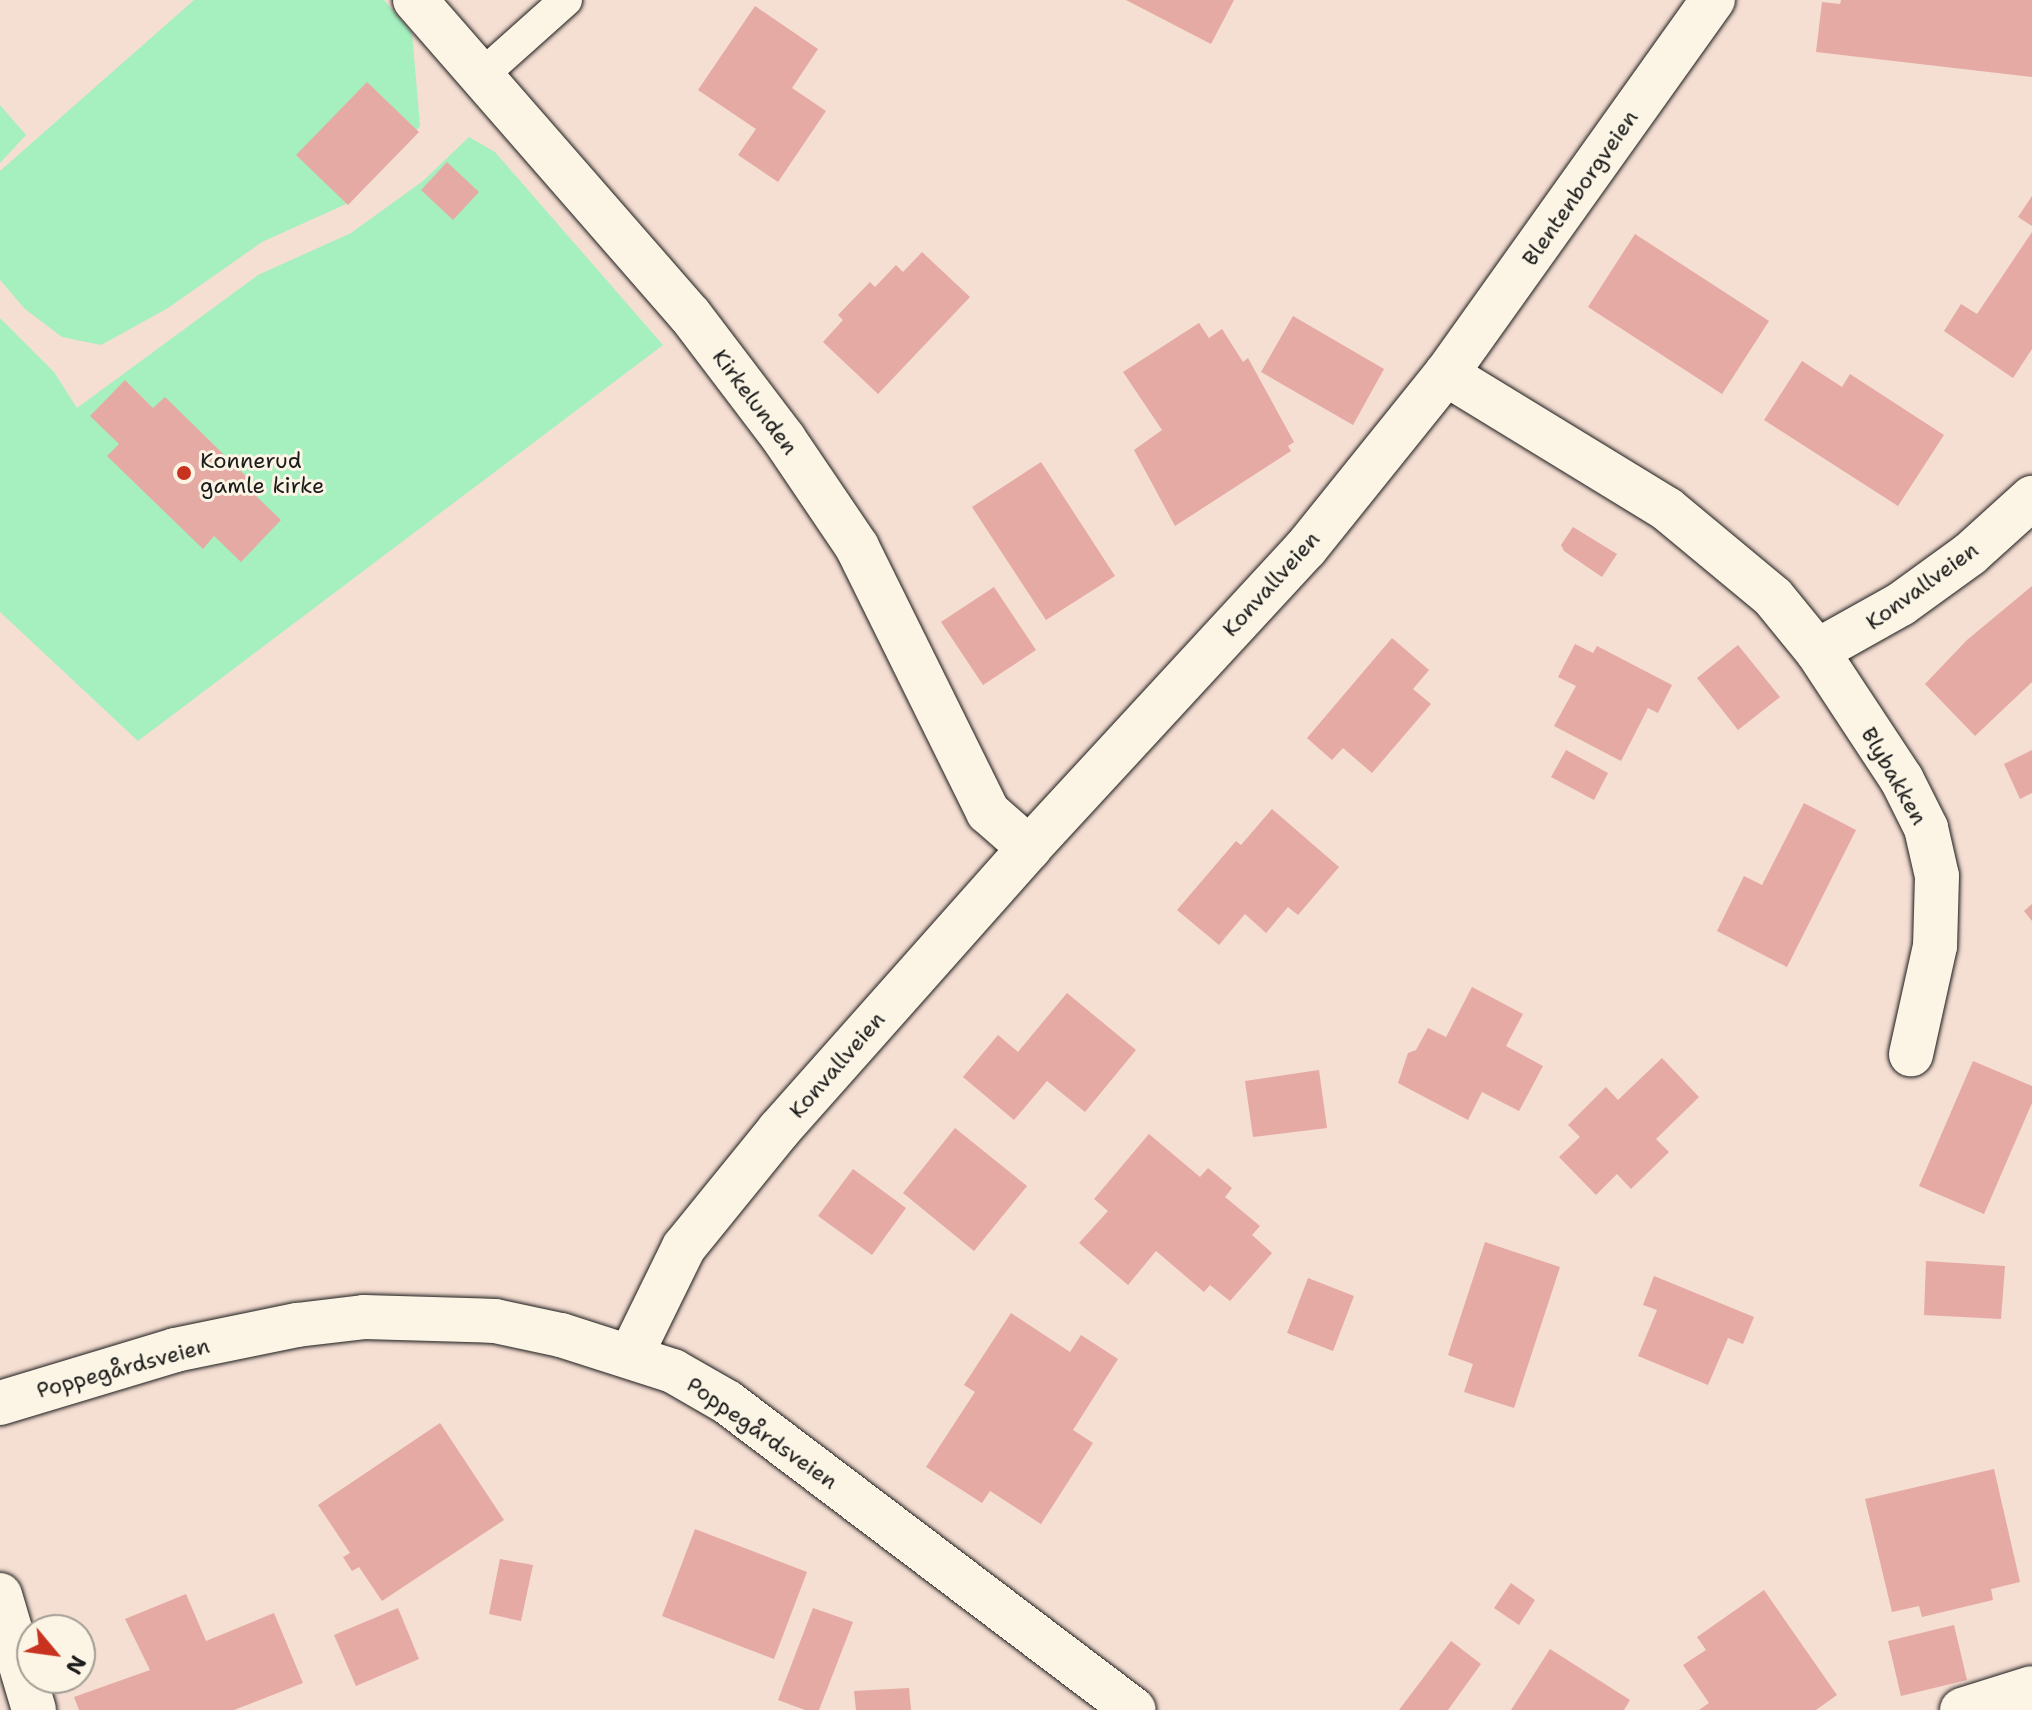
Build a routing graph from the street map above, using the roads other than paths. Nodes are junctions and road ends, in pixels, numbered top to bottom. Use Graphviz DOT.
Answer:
graph roads {
  1 [pos="415,0"];
  2 [pos="566,0"];
  3 [pos="1713,0"];
  4 [pos="481,76"];
  5 [pos="1446,374"];
  6 [pos="2032,498"];
  7 [pos="1817,651"];
  8 [pos="1029,848"];
  9 [pos="1911,1054"];
  10 [pos="631,1355"];
  11 [pos="0,1403"];
  12 [pos="0,1595"];
  13 [pos="2032,1688"];
  14 [pos="34,1710"];
  15 [pos="1134,1710"];
  16 [pos="1962,1710"];
  1 -- 4 [label="street, Kirkelunden"];
  2 -- 4 [label="lane"];
  3 -- 5 [label="street, Blentenborgveien"];
  4 -- 8 [label="street, Kirkelunden"];
  5 -- 7 [label="street"];
  5 -- 8 [label="street, Konvallveien"];
  6 -- 7 [label="street, Konvallveien"];
  7 -- 9 [label="street, Blybakken"];
  8 -- 10 [label="street, Konvallveien"];
  10 -- 11 [label="street, Poppegårdsveien"];
  10 -- 15 [label="street, Poppegårdsveien"];
  12 -- 14 [label="street"];
  13 -- 16 [label="street"];
}
